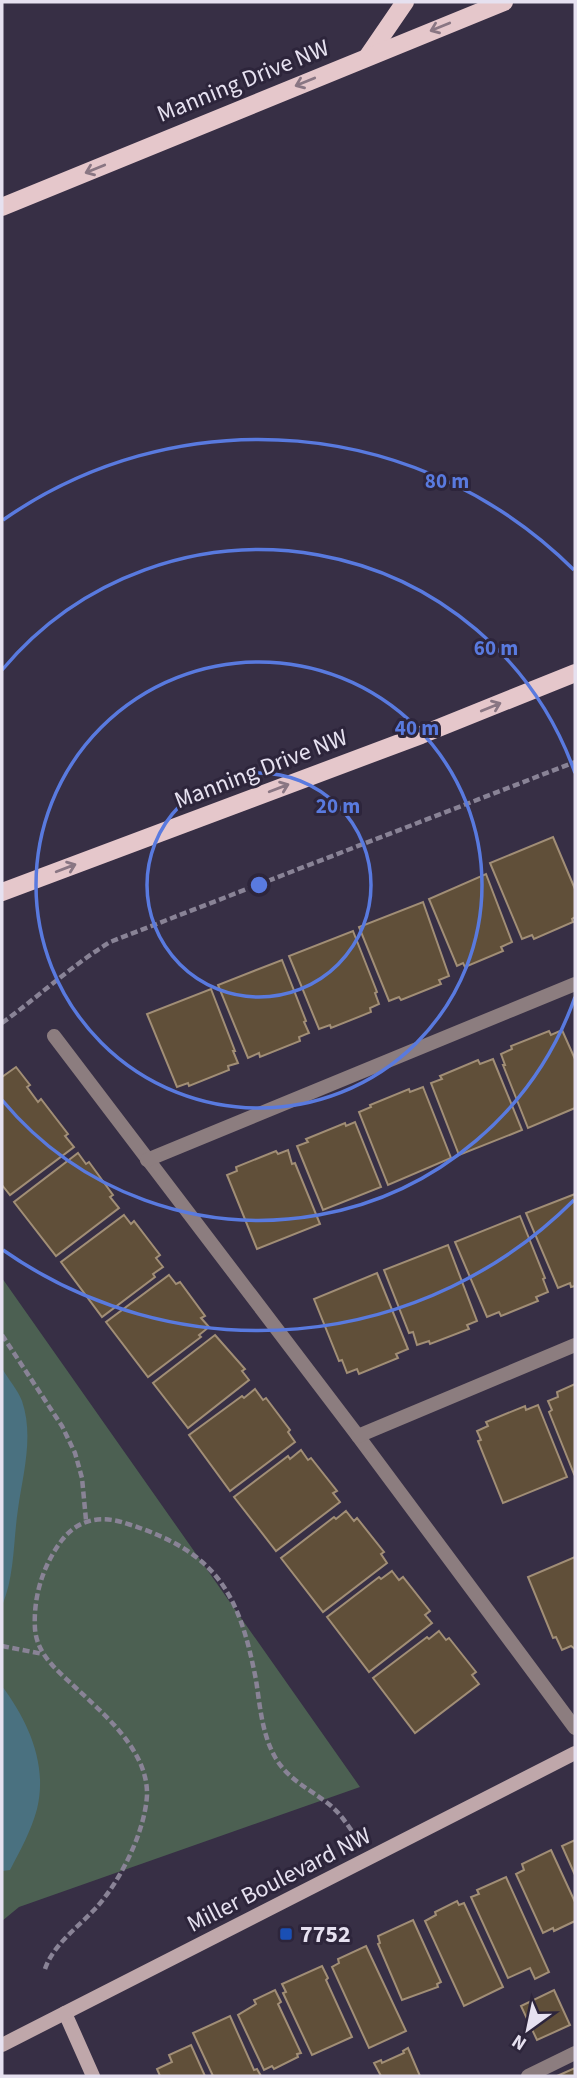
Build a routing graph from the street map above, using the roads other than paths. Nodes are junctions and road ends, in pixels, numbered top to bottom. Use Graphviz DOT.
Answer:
graph roads {
  1 [pos="405,2"];
  2 [pos="504,2"];
  3 [pos="368,56"];
  4 [pos="2,207"];
  5 [pos="575,673"];
  6 [pos="2,892"];
  7 [pos="575,985"];
  8 [pos="54,1036"];
  9 [pos="147,1160"];
  10 [pos="575,1345"];
  11 [pos="358,1436"];
  12 [pos="575,1728"];
  13 [pos="575,1753"];
  14 [pos="65,2013"];
  15 [pos="2,2045"];
  16 [pos="575,2053"];
  17 [pos="93,2076"];
  18 [pos="528,2076"];
  1 -- 3 [label="main road"];
  2 -- 3 [label="main road, Manning Drive NW, one-way"];
  3 -- 4 [label="main road, Manning Drive NW, one-way"];
  6 -- 5 [label="main road, Manning Drive NW, one-way"];
  7 -- 9 [label="lane"];
  8 -- 9 [label="lane"];
  9 -- 11 [label="lane"];
  10 -- 11 [label="lane"];
  11 -- 12 [label="lane"];
  13 -- 14 [label="street, Miller Boulevard NW"];
  14 -- 15 [label="street, Miller Boulevard NW"];
  14 -- 17 [label="street"];
  16 -- 18 [label="lane"];
}
